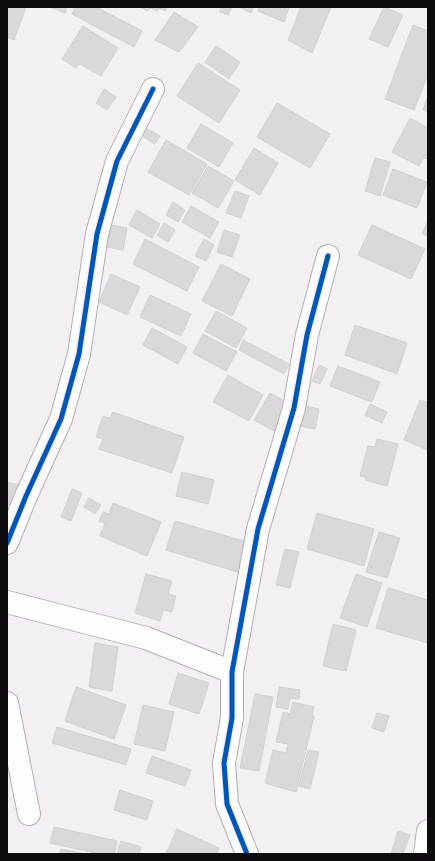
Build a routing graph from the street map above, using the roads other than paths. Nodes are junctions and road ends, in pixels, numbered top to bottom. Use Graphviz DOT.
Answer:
graph roads {
  1 [pos="153,89"];
  2 [pos="328,256"];
  3 [pos="7,543"];
  4 [pos="7,602"];
  5 [pos="232,672"];
  6 [pos="7,703"];
  7 [pos="29,814"];
  8 [pos="428,831"];
  9 [pos="247,854"];
  10 [pos="425,854"];
  1 -- 3 [label="street"];
  2 -- 5 [label="street"];
  4 -- 5 [label="street"];
  5 -- 9 [label="street"];
  6 -- 7 [label="street"];
  8 -- 10 [label="street"];
}
